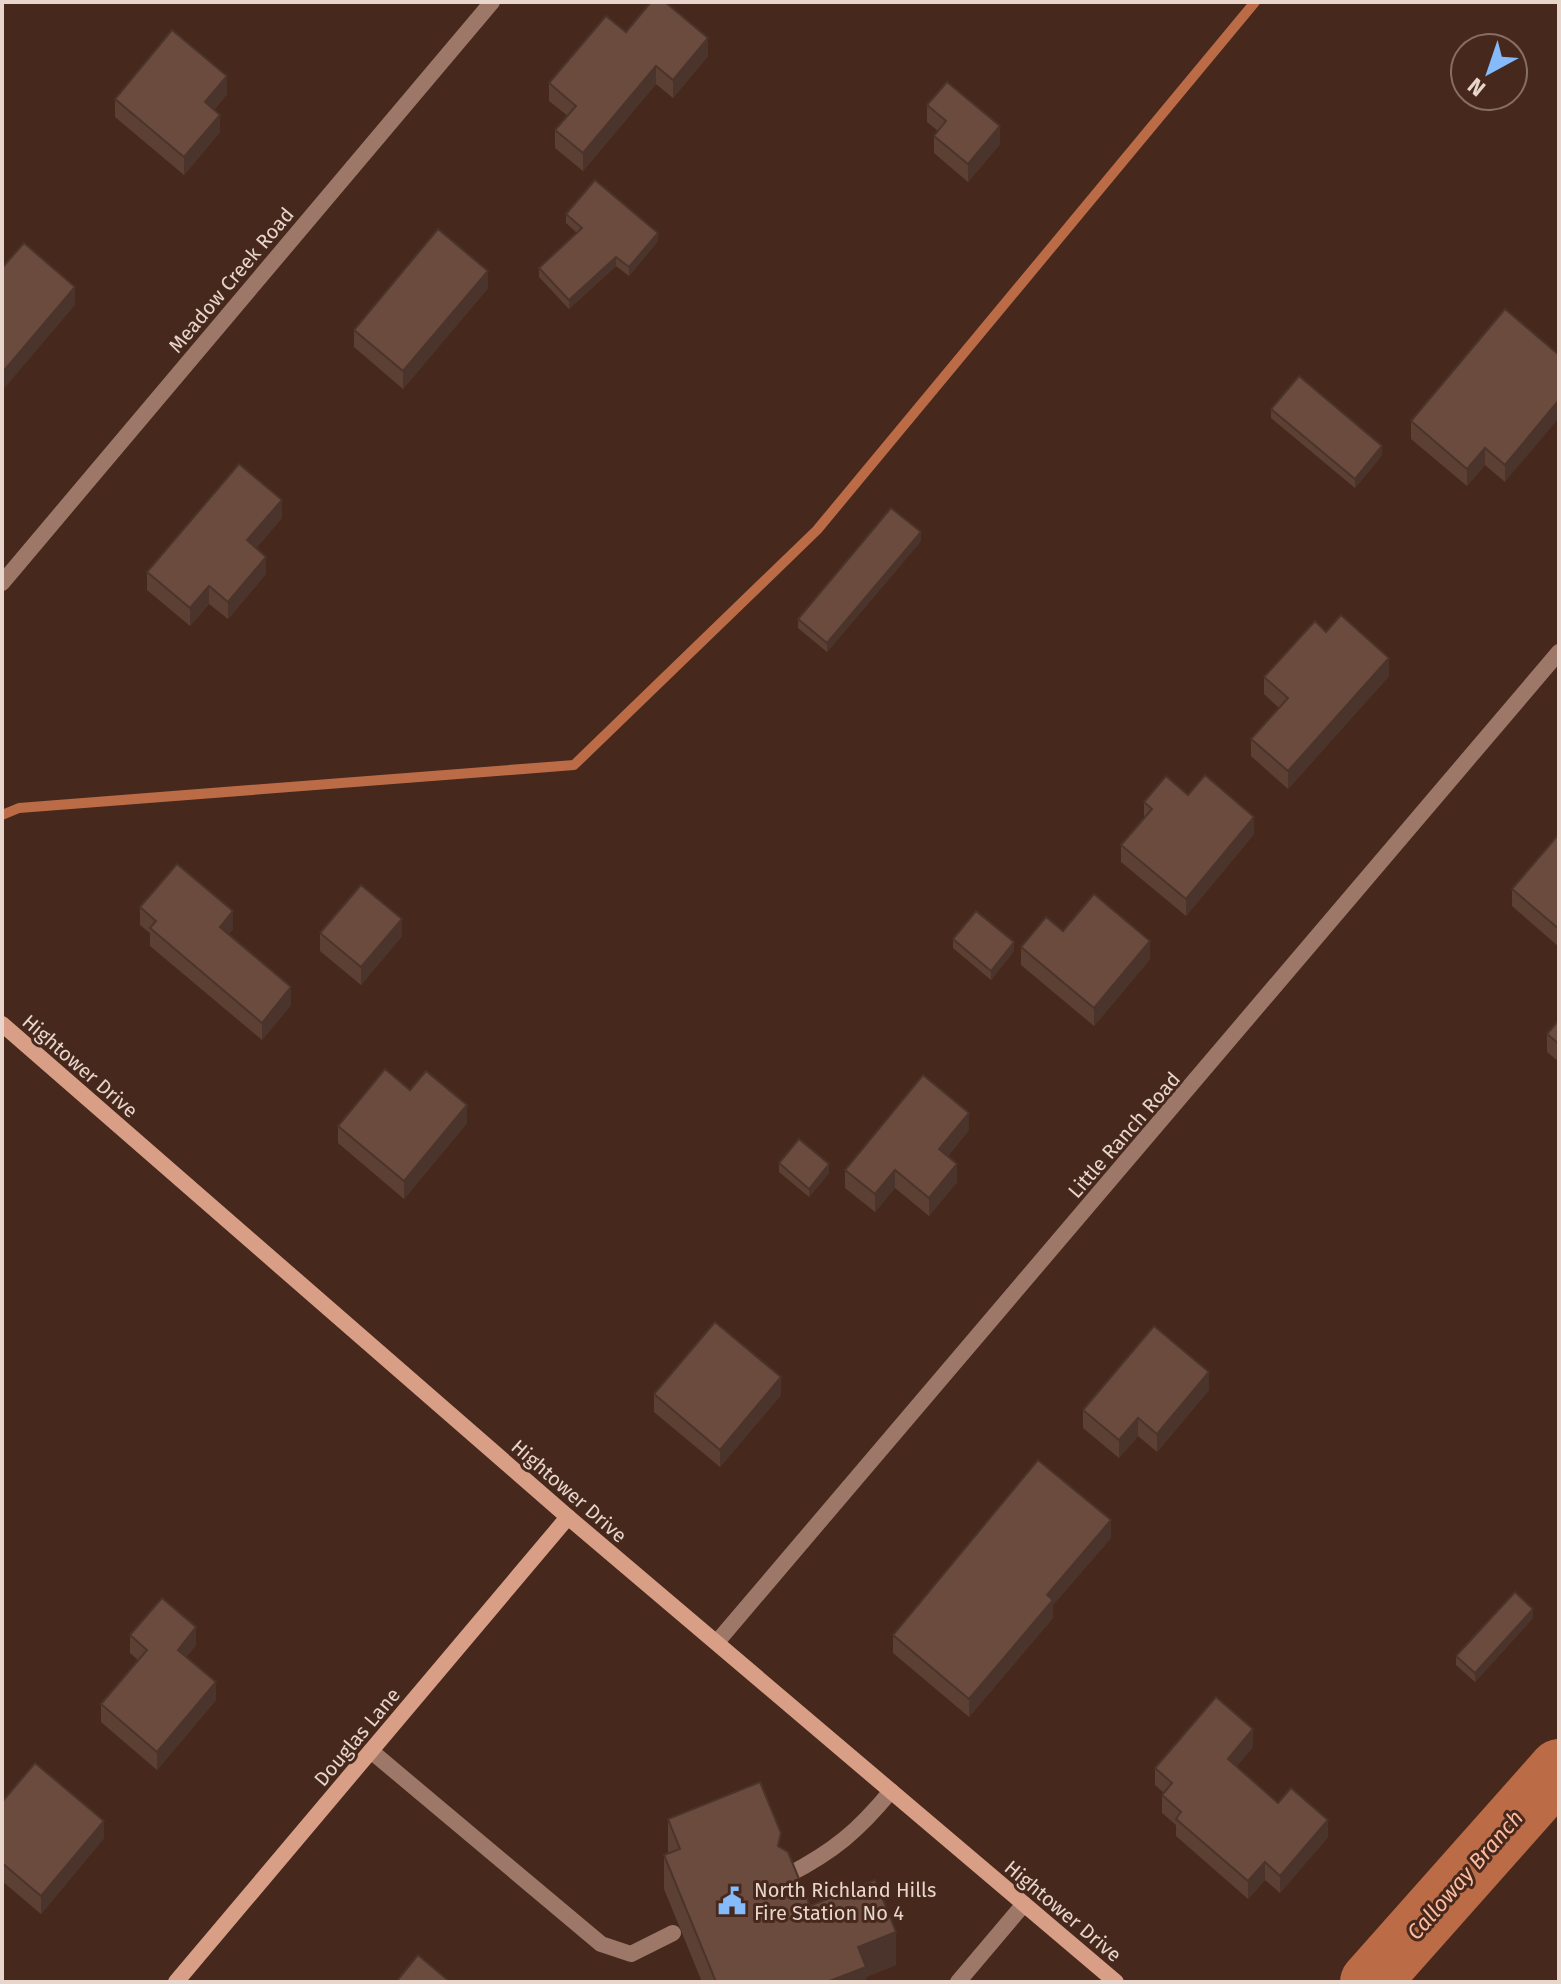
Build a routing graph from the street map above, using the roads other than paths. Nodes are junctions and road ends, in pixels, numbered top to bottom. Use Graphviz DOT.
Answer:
graph roads {
  1 [pos="492,2"];
  2 [pos="2,583"];
  3 [pos="1559,652"];
  4 [pos="2,1024"];
  5 [pos="568,1517"];
  6 [pos="717,1642"];
  7 [pos="371,1751"];
  8 [pos="891,1791"];
  9 [pos="788,1875"];
  10 [pos="1024,1904"];
  11 [pos="673,1933"];
  12 [pos="176,1982"];
  13 [pos="958,1982"];
  14 [pos="1116,1982"];
  1 -- 2 [label="street, Meadow Creek Road"];
  3 -- 6 [label="street, Little Ranch Road"];
  4 -- 5 [label="street, Hightower Drive"];
  5 -- 6 [label="street, Hightower Drive"];
  5 -- 7 [label="street, Douglas Lane"];
  6 -- 8 [label="street, Hightower Drive"];
  7 -- 11 [label="street"];
  7 -- 12 [label="street, Douglas Lane"];
  8 -- 9 [label="street"];
  8 -- 10 [label="street, Hightower Drive"];
  10 -- 13 [label="street"];
  10 -- 14 [label="street, Hightower Drive"];
}
